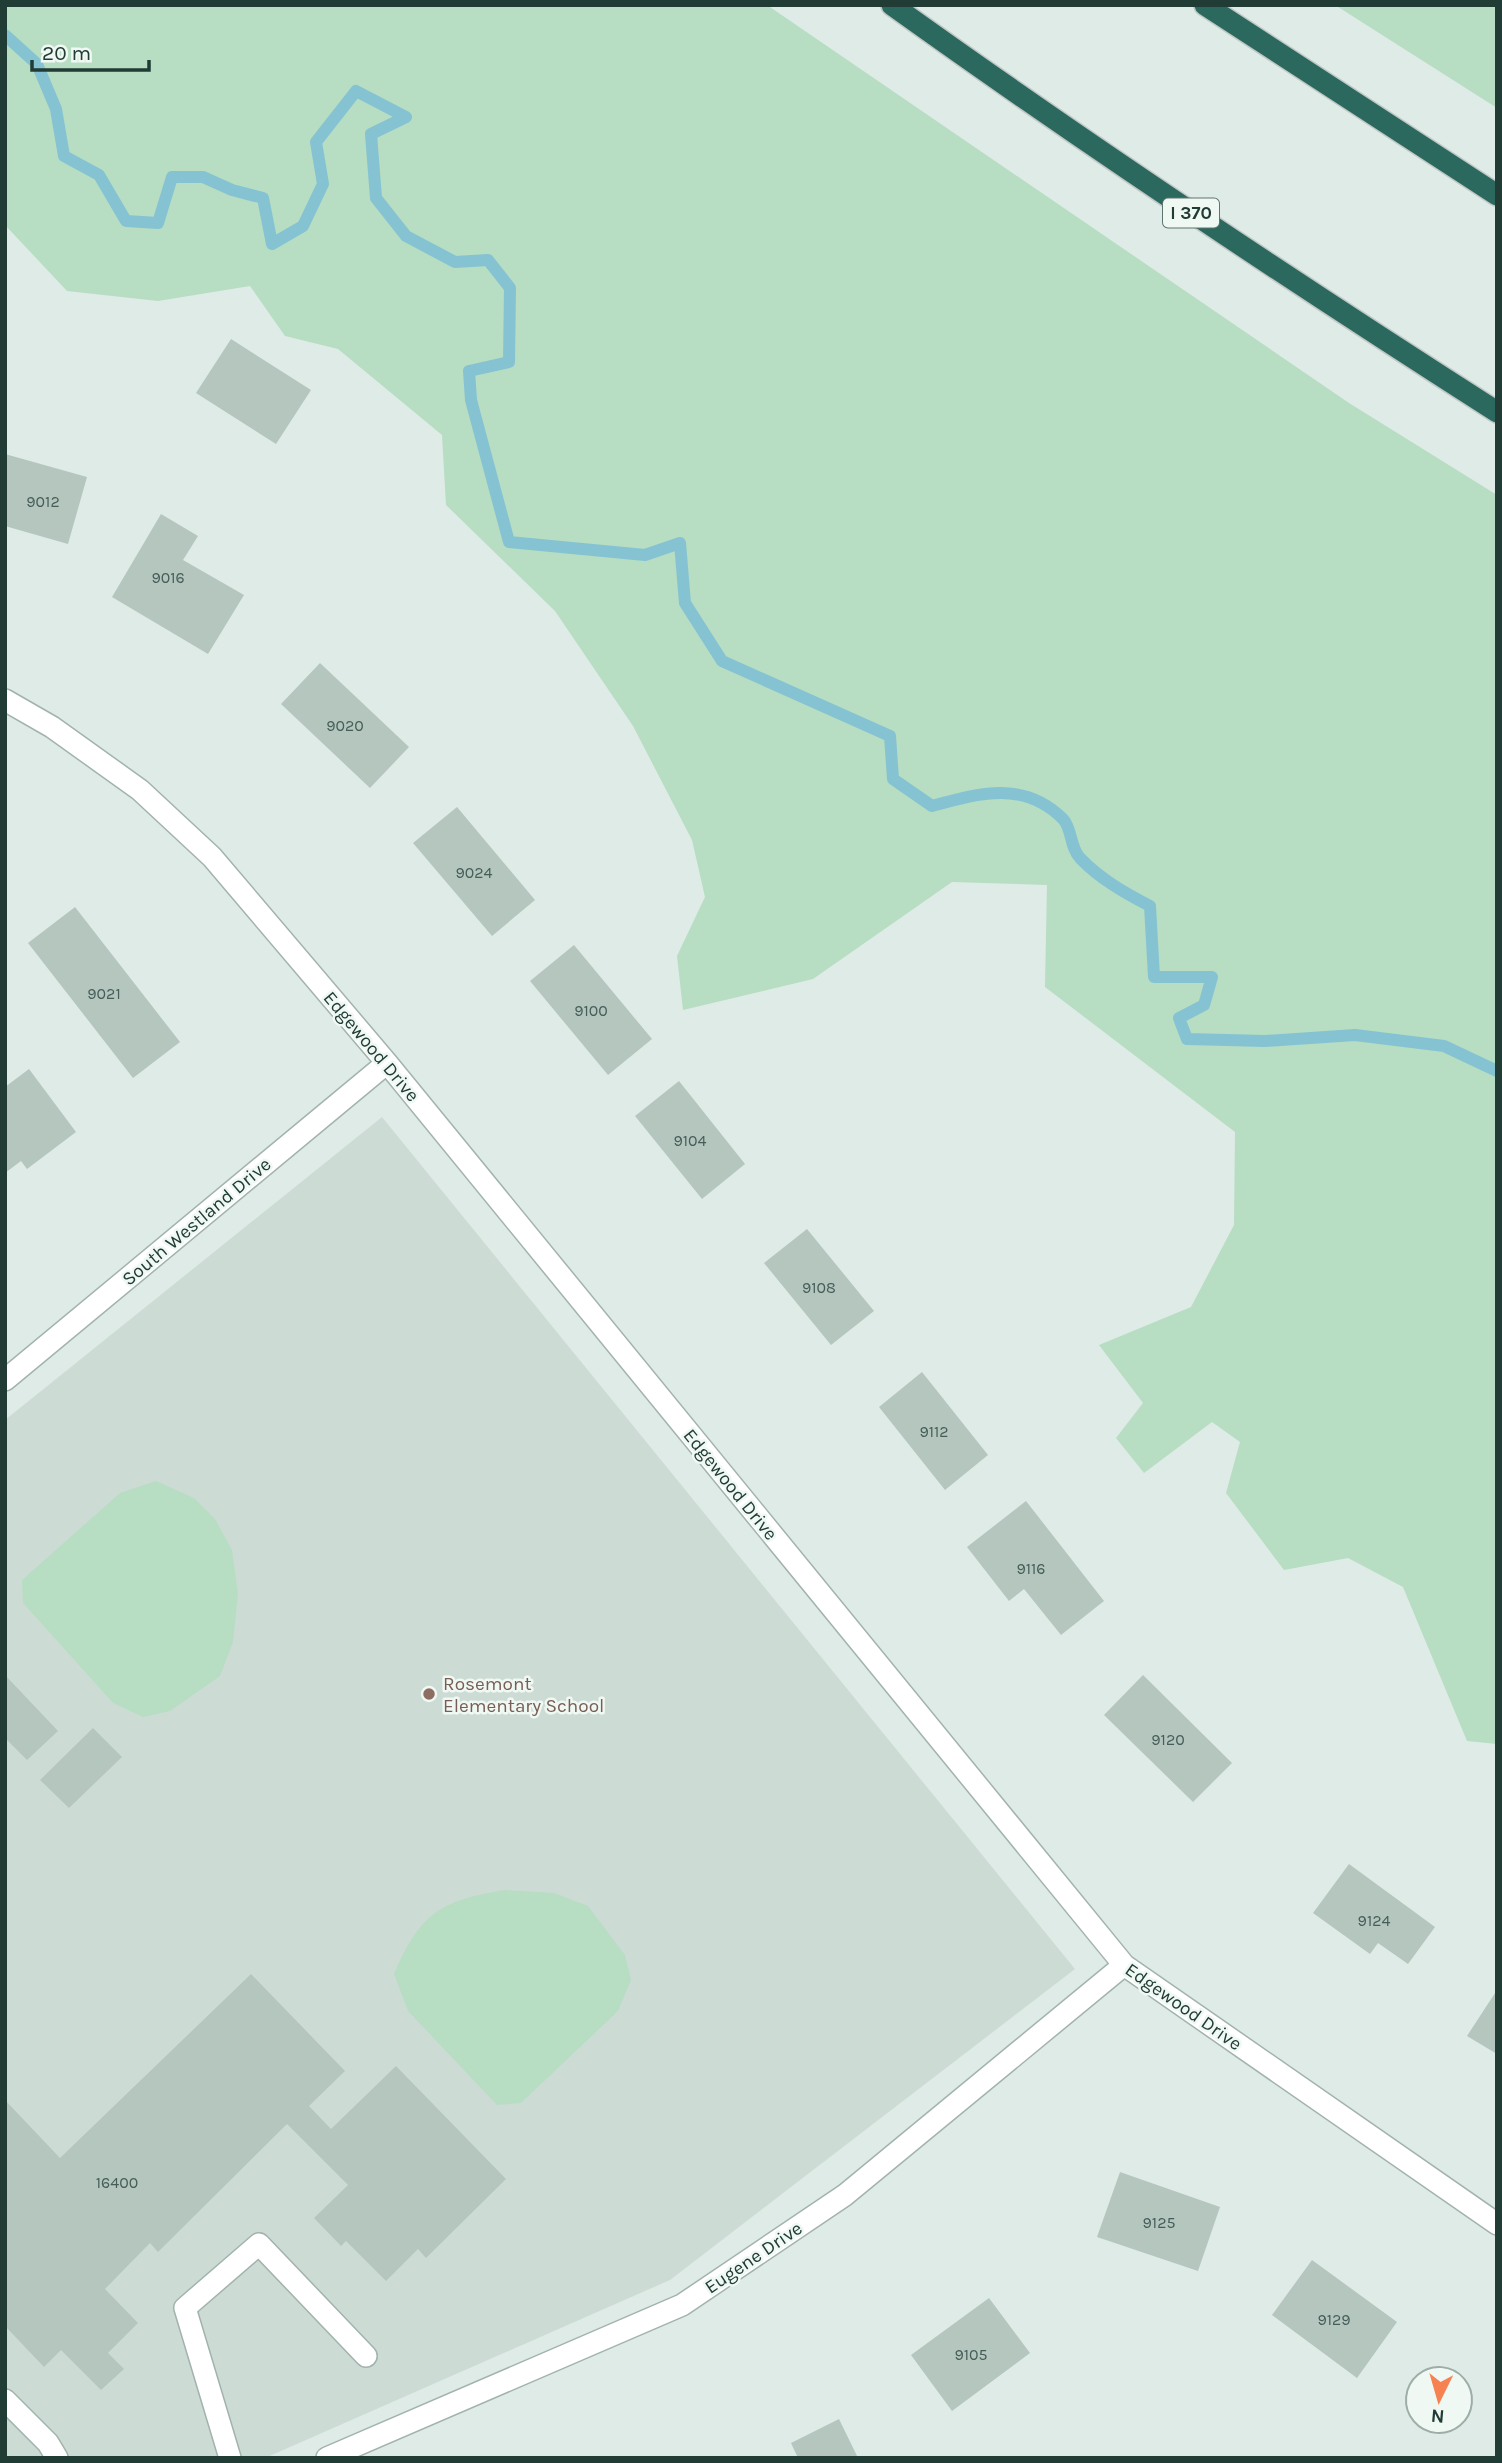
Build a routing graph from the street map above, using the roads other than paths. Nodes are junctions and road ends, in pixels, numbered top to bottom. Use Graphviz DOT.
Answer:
graph roads {
  1 [pos="892,5"];
  2 [pos="1205,5"];
  3 [pos="1497,195"];
  4 [pos="1497,412"];
  5 [pos="5,700"];
  6 [pos="387,1063"];
  7 [pos="5,1380"];
  8 [pos="1124,1965"];
  9 [pos="1497,2224"];
  10 [pos="366,2356"];
  11 [pos="5,2400"];
  12 [pos="57,2458"];
  13 [pos="230,2458"];
  14 [pos="327,2458"];
  1 -- 4 [label="highway, I 370"];
  2 -- 3 [label="highway"];
  5 -- 6 [label="street, Edgewood Drive"];
  6 -- 7 [label="street, South Westland Drive"];
  6 -- 8 [label="street, Edgewood Drive"];
  8 -- 9 [label="street, Edgewood Drive"];
  8 -- 14 [label="street, Eugene Drive"];
  10 -- 13 [label="street"];
  11 -- 12 [label="street"];
}
